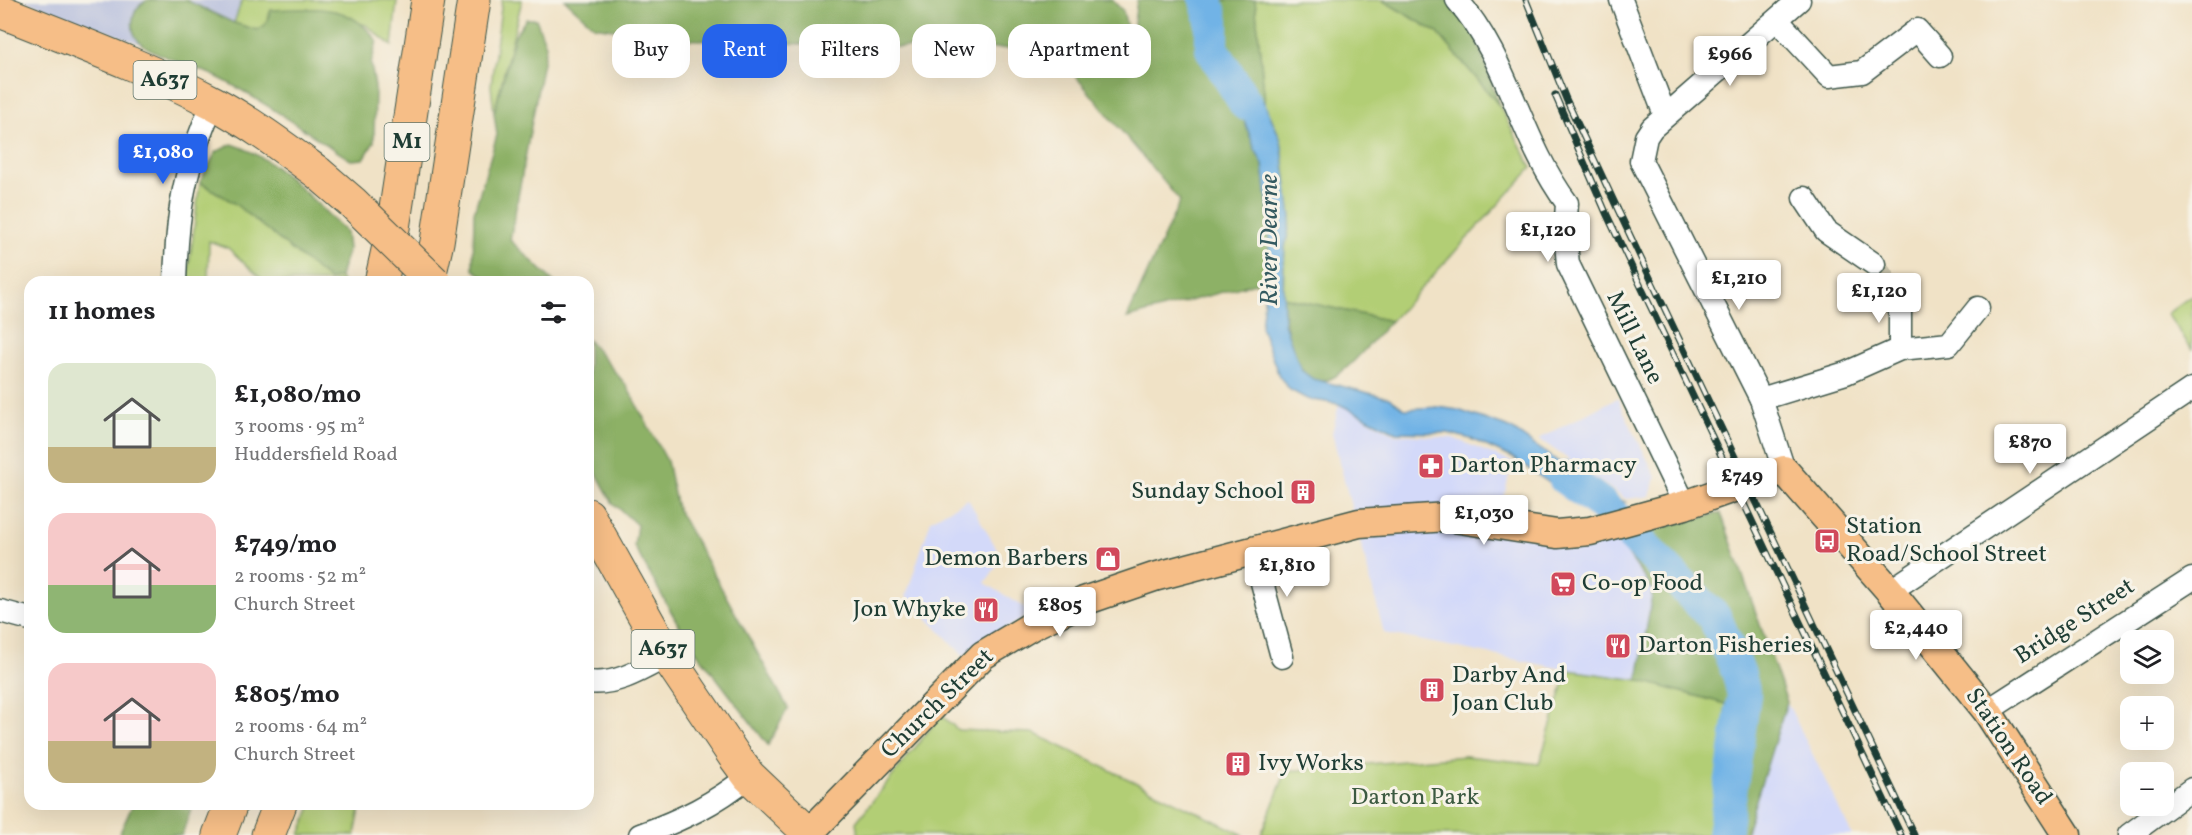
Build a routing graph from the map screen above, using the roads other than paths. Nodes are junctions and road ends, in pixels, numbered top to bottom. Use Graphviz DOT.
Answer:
graph roads {
  1 [pos="428,0"];
  2 [pos="474,0"];
  3 [pos="1457,0"];
  4 [pos="1621,0"];
  5 [pos="1799,0"];
  6 [pos="0,11"];
  7 [pos="1778,21"];
  8 [pos="1940,56"];
  9 [pos="213,103"];
  10 [pos="1665,115"];
  11 [pos="1804,198"];
  12 [pos="1874,264"];
  13 [pos="176,276"];
  14 [pos="382,276"];
  15 [pos="428,276"];
  16 [pos="429,276"];
  17 [pos="1893,292"];
  18 [pos="1978,308"];
  19 [pos="1900,349"];
  20 [pos="2191,391"];
  21 [pos="1761,399"];
  22 [pos="1784,470"];
  23 [pos="1684,505"];
  24 [pos="594,525"];
  25 [pos="1253,549"];
  26 [pos="2192,579"];
  27 [pos="1890,591"];
  28 [pos="0,611"];
  29 [pos="24,617"];
  30 [pos="667,656"];
  31 [pos="1282,657"];
  32 [pos="594,683"];
  33 [pos="1987,711"];
  34 [pos="749,776"];
  35 [pos="2192,789"];
  36 [pos="229,810"];
  37 [pos="278,810"];
  38 [pos="810,834"];
  39 [pos="219,835"];
  40 [pos="268,835"];
  41 [pos="640,835"];
  42 [pos="2067,835"];
  43 [pos="2129,835"];
  1 -- 14 [label="highway, M1"];
  2 -- 16 [label="highway, M1"];
  3 -- 23 [label="street, Mill Lane"];
  4 -- 10 [label="street"];
  5 -- 7 [label="street"];
  6 -- 9 [label="highway, A637"];
  7 -- 8 [label="street"];
  7 -- 10 [label="street"];
  9 -- 13 [label="street"];
  9 -- 15 [label="highway, A637, bridge"];
  10 -- 21 [label="street, Station Road"];
  11 -- 12 [label="street"];
  17 -- 19 [label="street"];
  18 -- 19 [label="street"];
  19 -- 21 [label="street"];
  20 -- 27 [label="street"];
  21 -- 22 [label="street, Station Road"];
  22 -- 23 [label="main road, Church Street"];
  22 -- 27 [label="main road, Station Road"];
  23 -- 25 [label="main road, Church Street"];
  24 -- 30 [label="highway, A637"];
  25 -- 31 [label="street"];
  25 -- 38 [label="main road, Church Street"];
  26 -- 33 [label="street, Bridge Street"];
  27 -- 33 [label="main road, Station Road"];
  28 -- 29 [label="street"];
  30 -- 32 [label="street"];
  30 -- 34 [label="highway, A637"];
  33 -- 42 [label="main road, Station Road"];
  34 -- 38 [label="highway, A637"];
  34 -- 41 [label="street"];
  35 -- 43 [label="street"];
  36 -- 39 [label="highway"];
  37 -- 40 [label="highway"];
}
